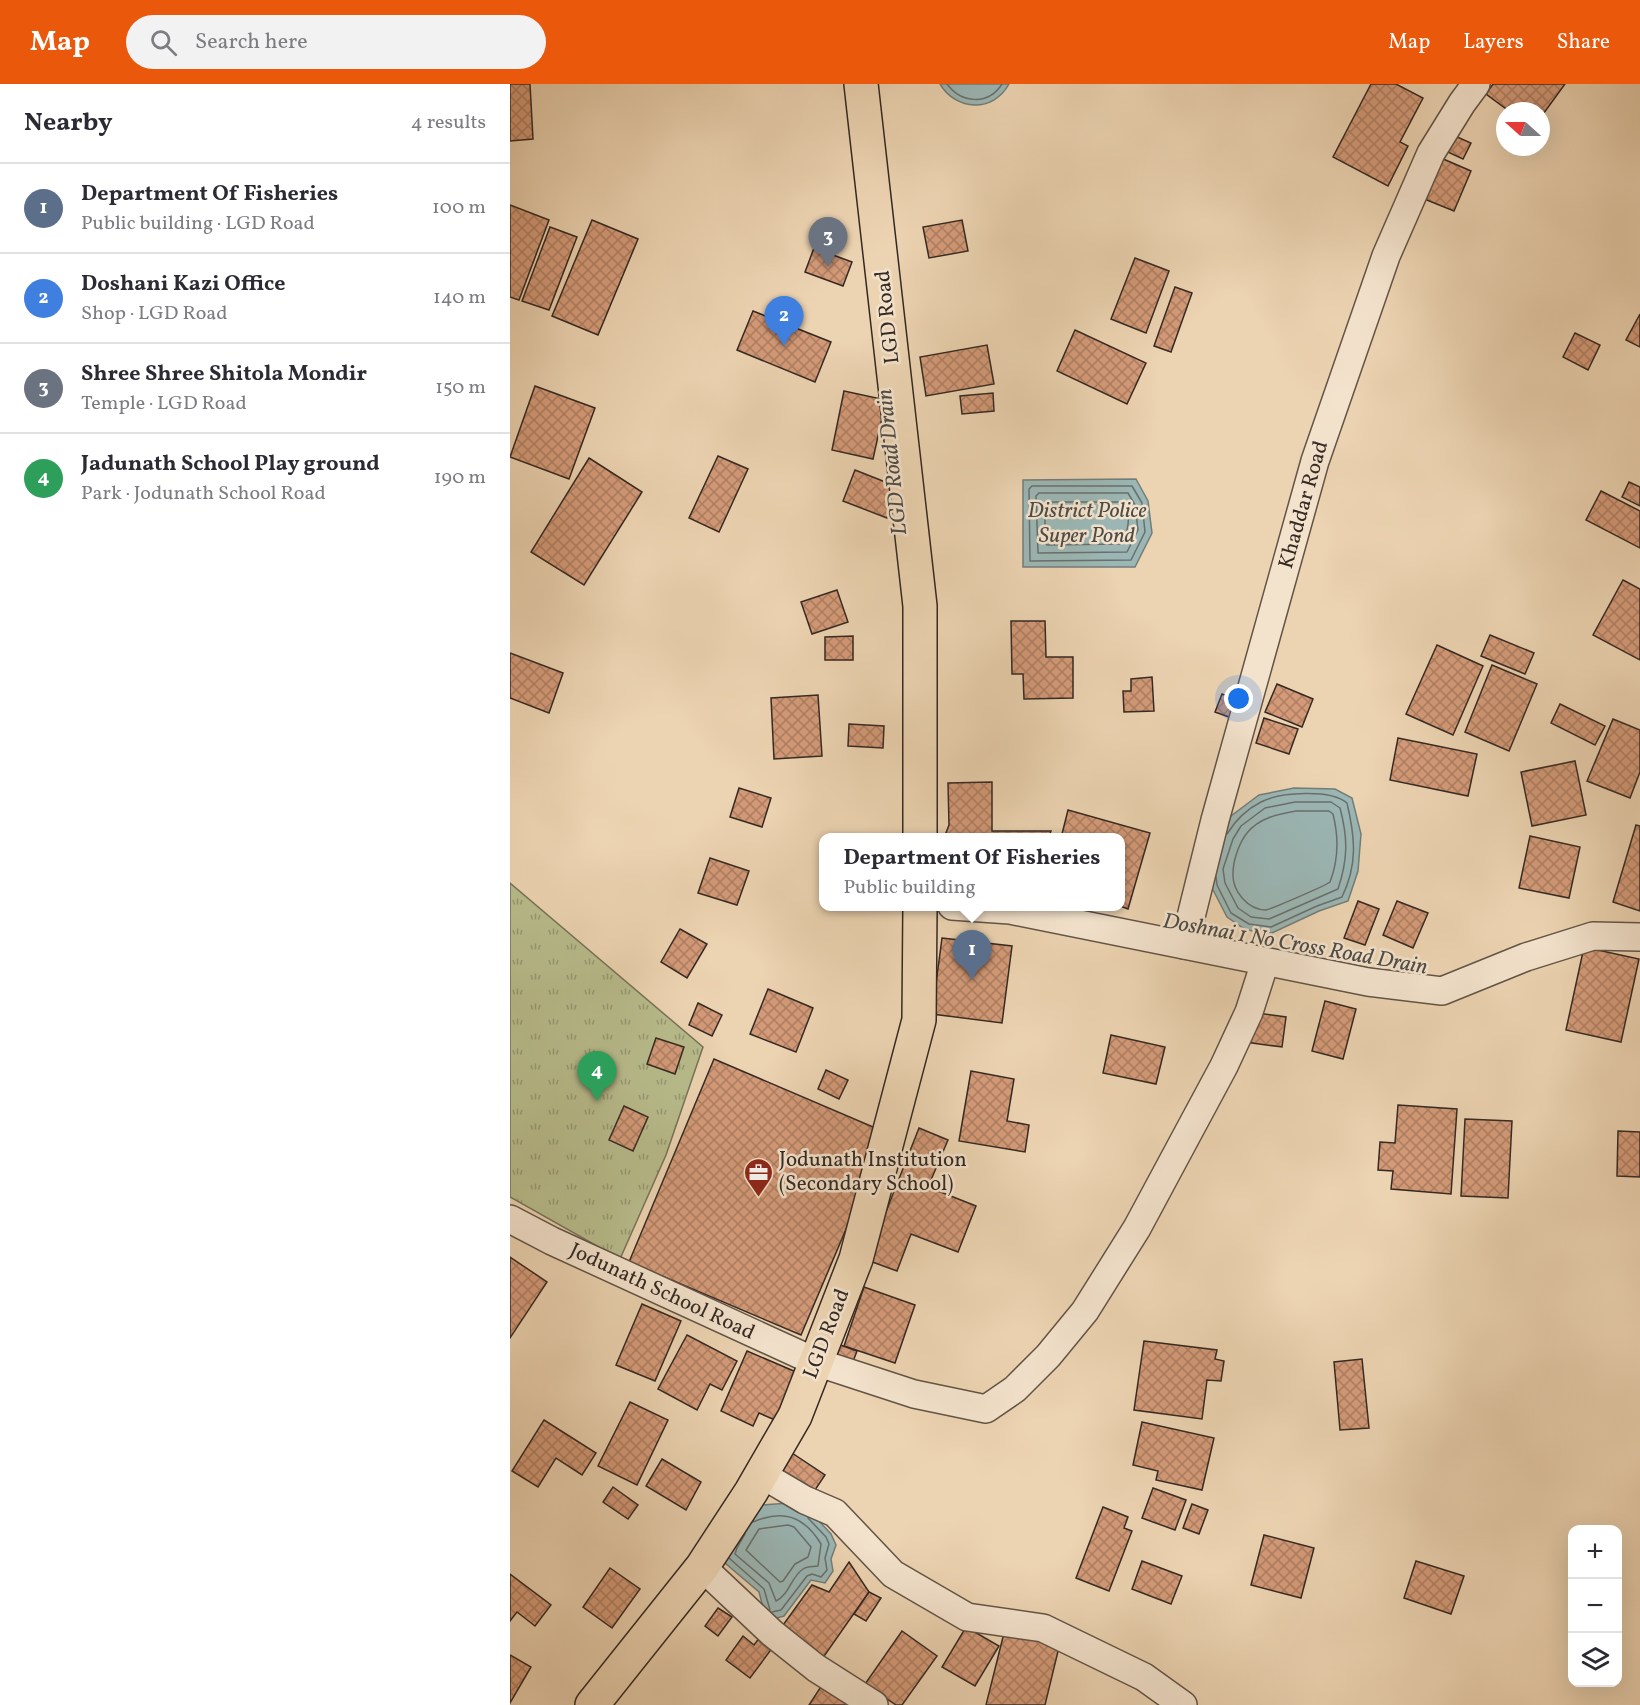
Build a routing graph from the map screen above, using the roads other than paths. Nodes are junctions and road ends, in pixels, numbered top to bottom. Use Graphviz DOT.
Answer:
graph roads {
  1 [pos="861,84"];
  2 [pos="1476,84"];
  3 [pos="920,833"];
  4 [pos="920,911"];
  5 [pos="1015,911"];
  6 [pos="1640,938"];
  7 [pos="1184,945"];
  8 [pos="1265,962"];
  9 [pos="510,1219"];
  10 [pos="816,1362"];
  11 [pos="761,1474"];
  12 [pos="702,1567"];
  13 [pos="592,1705"];
  14 [pos="874,1705"];
  15 [pos="1183,1705"];
  1 -- 3 [label="main road, LGD Road"];
  2 -- 7 [label="street, Khaddar Road"];
  4 -- 10 [label="main road, LGD Road"];
  5 -- 7 [label="street"];
  6 -- 8 [label="street"];
  7 -- 8 [label="street"];
  8 -- 10 [label="street, Jodunath School Road"];
  9 -- 10 [label="street, Jodunath School Road"];
  10 -- 11 [label="main road, LGD Road"];
  11 -- 12 [label="main road, LGD Road"];
  11 -- 15 [label="street"];
  12 -- 13 [label="main road, LGD Road"];
  12 -- 14 [label="street"];
}
